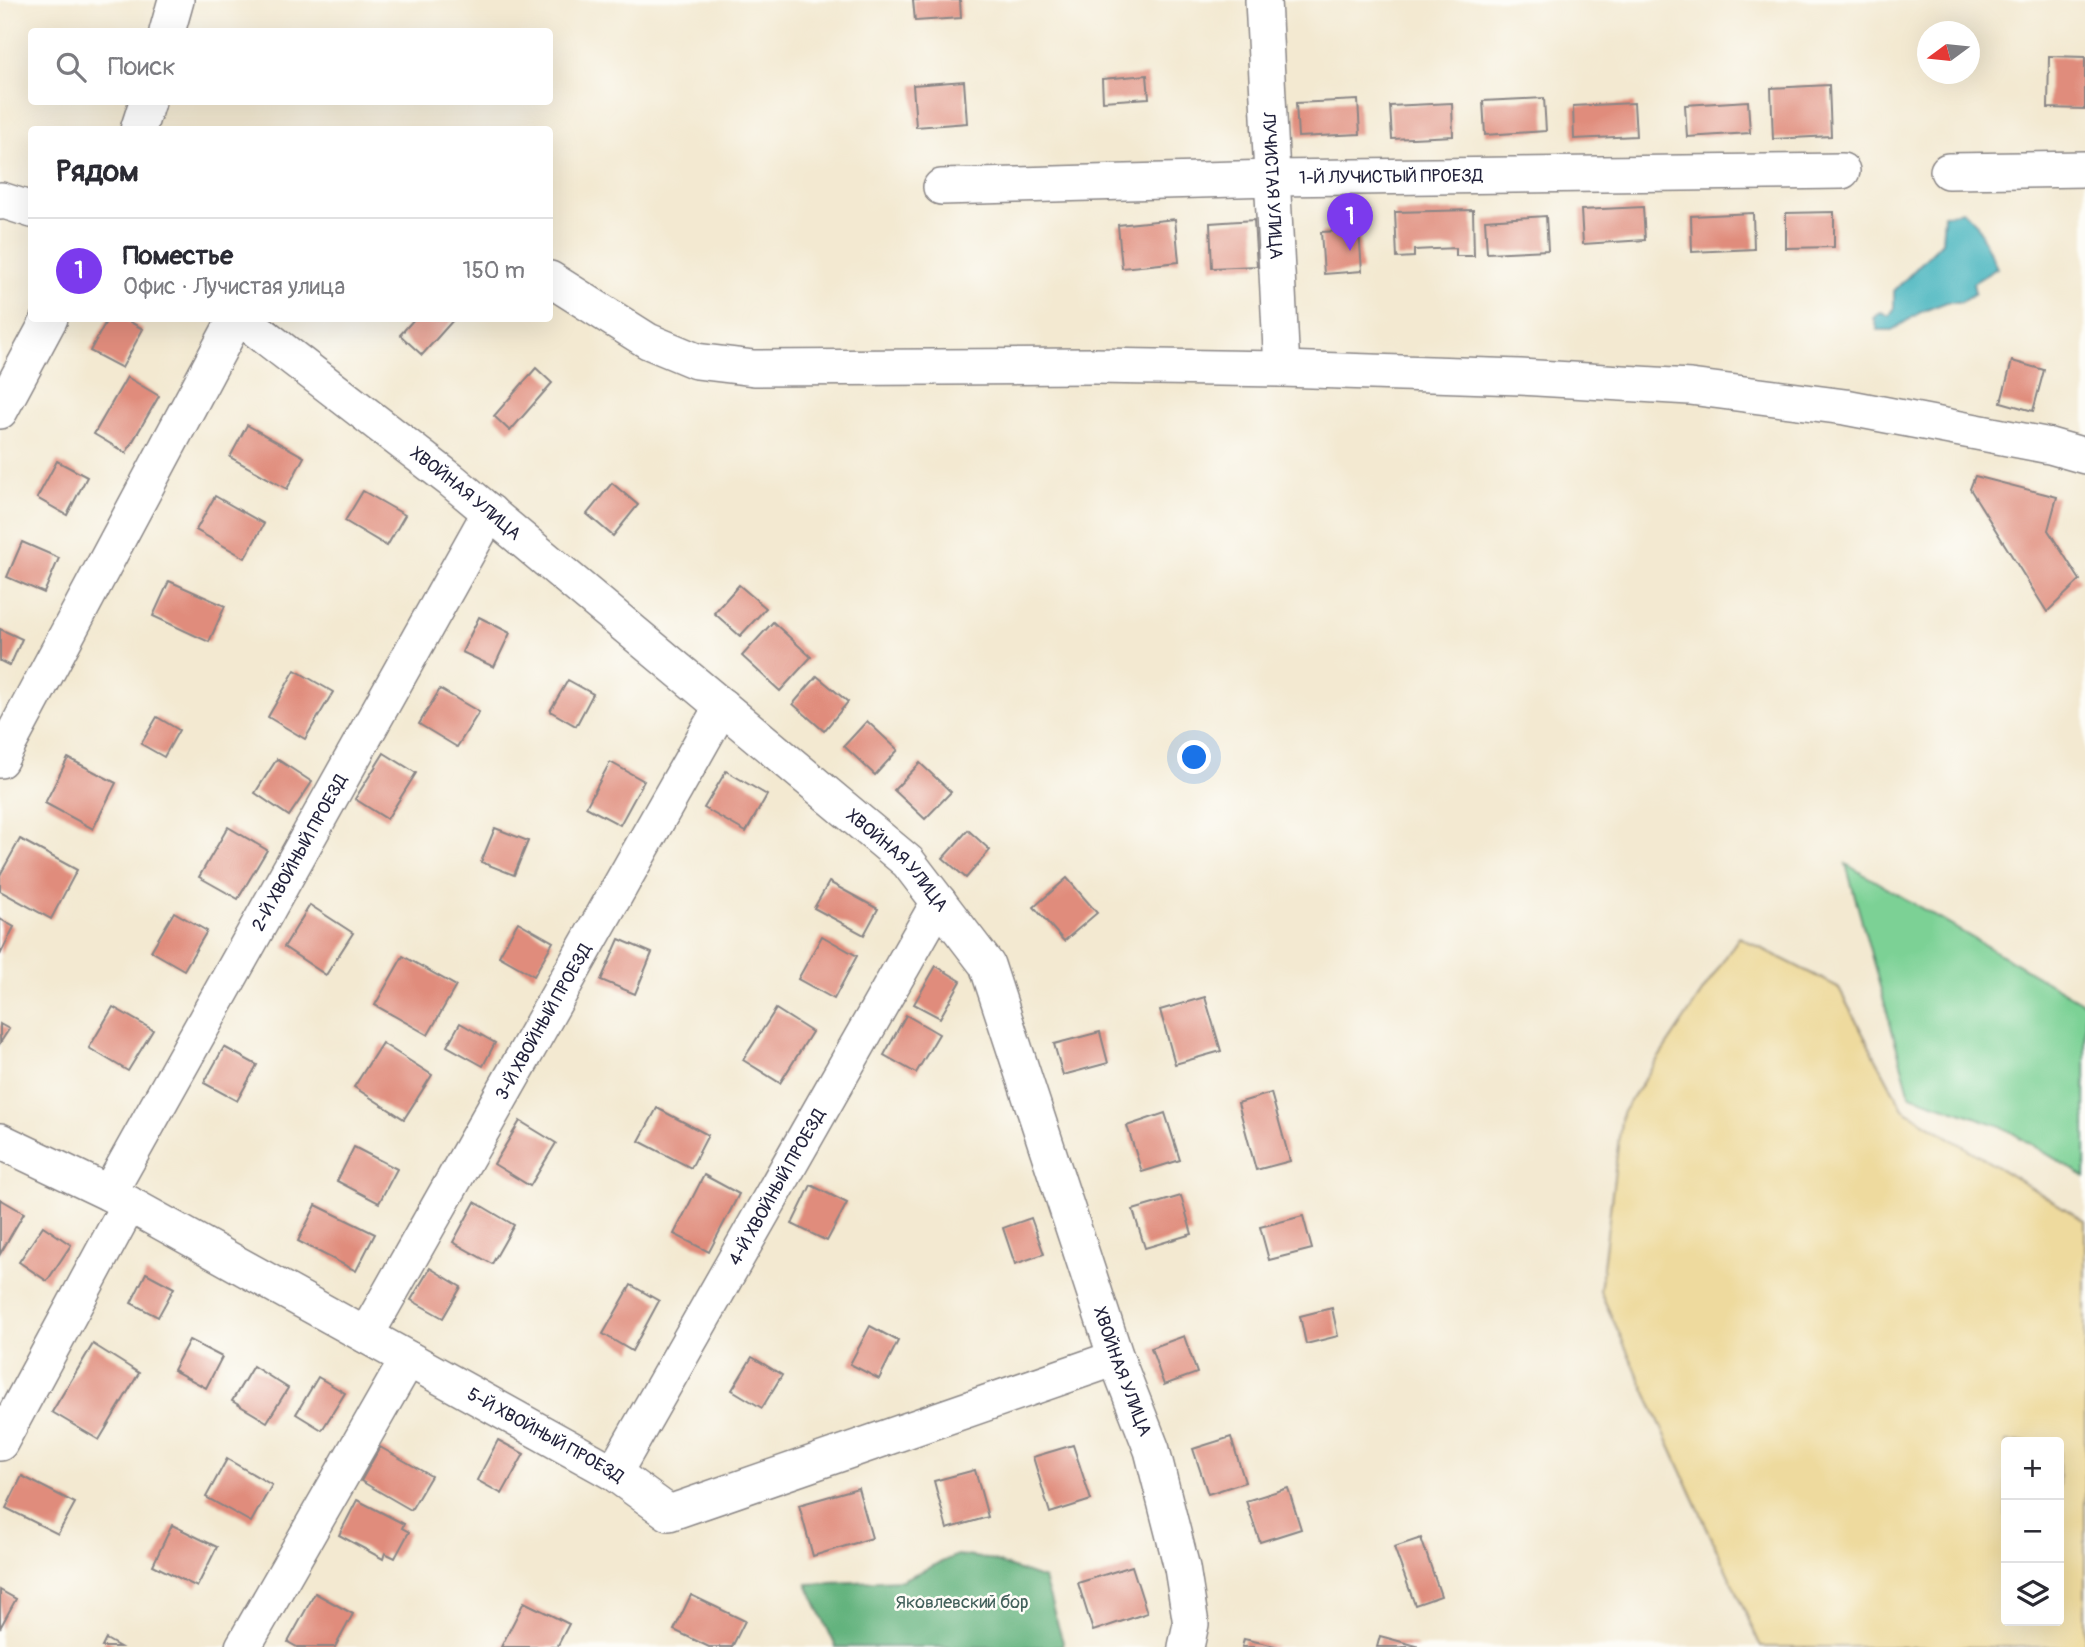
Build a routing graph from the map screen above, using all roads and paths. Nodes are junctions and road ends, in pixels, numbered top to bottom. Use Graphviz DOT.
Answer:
graph roads {
  1 [pos="176,0"];
  2 [pos="1263,0"];
  3 [pos="168,28"];
  4 [pos="146,105"];
  5 [pos="139,126"];
  6 [pos="2085,169"];
  7 [pos="1842,171"];
  8 [pos="1948,172"];
  9 [pos="1273,178"];
  10 [pos="941,187"];
  11 [pos="0,202"];
  12 [pos="28,209"];
  13 [pos="553,281"];
  14 [pos="48,322"];
  15 [pos="234,322"];
  16 [pos="246,322"];
  17 [pos="1282,369"];
  18 [pos="0,411"];
  19 [pos="2085,456"];
  20 [pos="490,512"];
  21 [pos="722,706"];
  22 [pos="0,760"];
  23 [pos="939,902"];
  24 [pos="0,1140"];
  25 [pos="119,1198"];
  26 [pos="366,1335"];
  27 [pos="1116,1358"];
  28 [pos="408,1359"];
  29 [pos="0,1443"];
  30 [pos="614,1473"];
  31 [pos="243,1647"];
  32 [pos="1186,1647"];
  1 -- 3 [label="street"];
  2 -- 9 [label="street, ЛУЧИСТАЯ УЛИЦА"];
  4 -- 5 [label="street"];
  6 -- 8 [label="street"];
  7 -- 9 [label="street, 1-Й ЛУЧИСТЫЙ ПРОЕЗД"];
  9 -- 10 [label="street, 1-Й ЛУЧИСТЫЙ ПРОЕЗД"];
  9 -- 17 [label="street, ЛУЧИСТАЯ УЛИЦА"];
  11 -- 12 [label="street"];
  13 -- 17 [label="street"];
  14 -- 18 [label="street"];
  15 -- 22 [label="street"];
  16 -- 20 [label="street, ХВОЙНАЯ УЛИЦА"];
  17 -- 19 [label="street"];
  20 -- 21 [label="street, ХВОЙНАЯ УЛИЦА"];
  20 -- 25 [label="street, 2-Й ХВОЙНЫЙ ПРОЕЗД"];
  21 -- 23 [label="street, ХВОЙНАЯ УЛИЦА"];
  21 -- 26 [label="street, 3-Й ХВОЙНЫЙ ПРОЕЗД"];
  23 -- 27 [label="street, ХВОЙНАЯ УЛИЦА"];
  23 -- 30 [label="street, 4-Й ХВОЙНЫЙ ПРОЕЗД"];
  24 -- 25 [label="street, 5-Й ХВОЙНЫЙ ПРОЕЗД"];
  25 -- 26 [label="street, 5-Й ХВОЙНЫЙ ПРОЕЗД"];
  25 -- 29 [label="street, 2-Й ХВОЙНЫЙ ПРОЕЗД"];
  26 -- 28 [label="street, 5-Й ХВОЙНЫЙ ПРОЕЗД"];
  27 -- 30 [label="street, 5-Й ХВОЙНЫЙ ПРОЕЗД"];
  27 -- 32 [label="street, ХВОЙНАЯ УЛИЦА"];
  28 -- 30 [label="street, 5-Й ХВОЙНЫЙ ПРОЕЗД"];
  28 -- 31 [label="street"];
}
